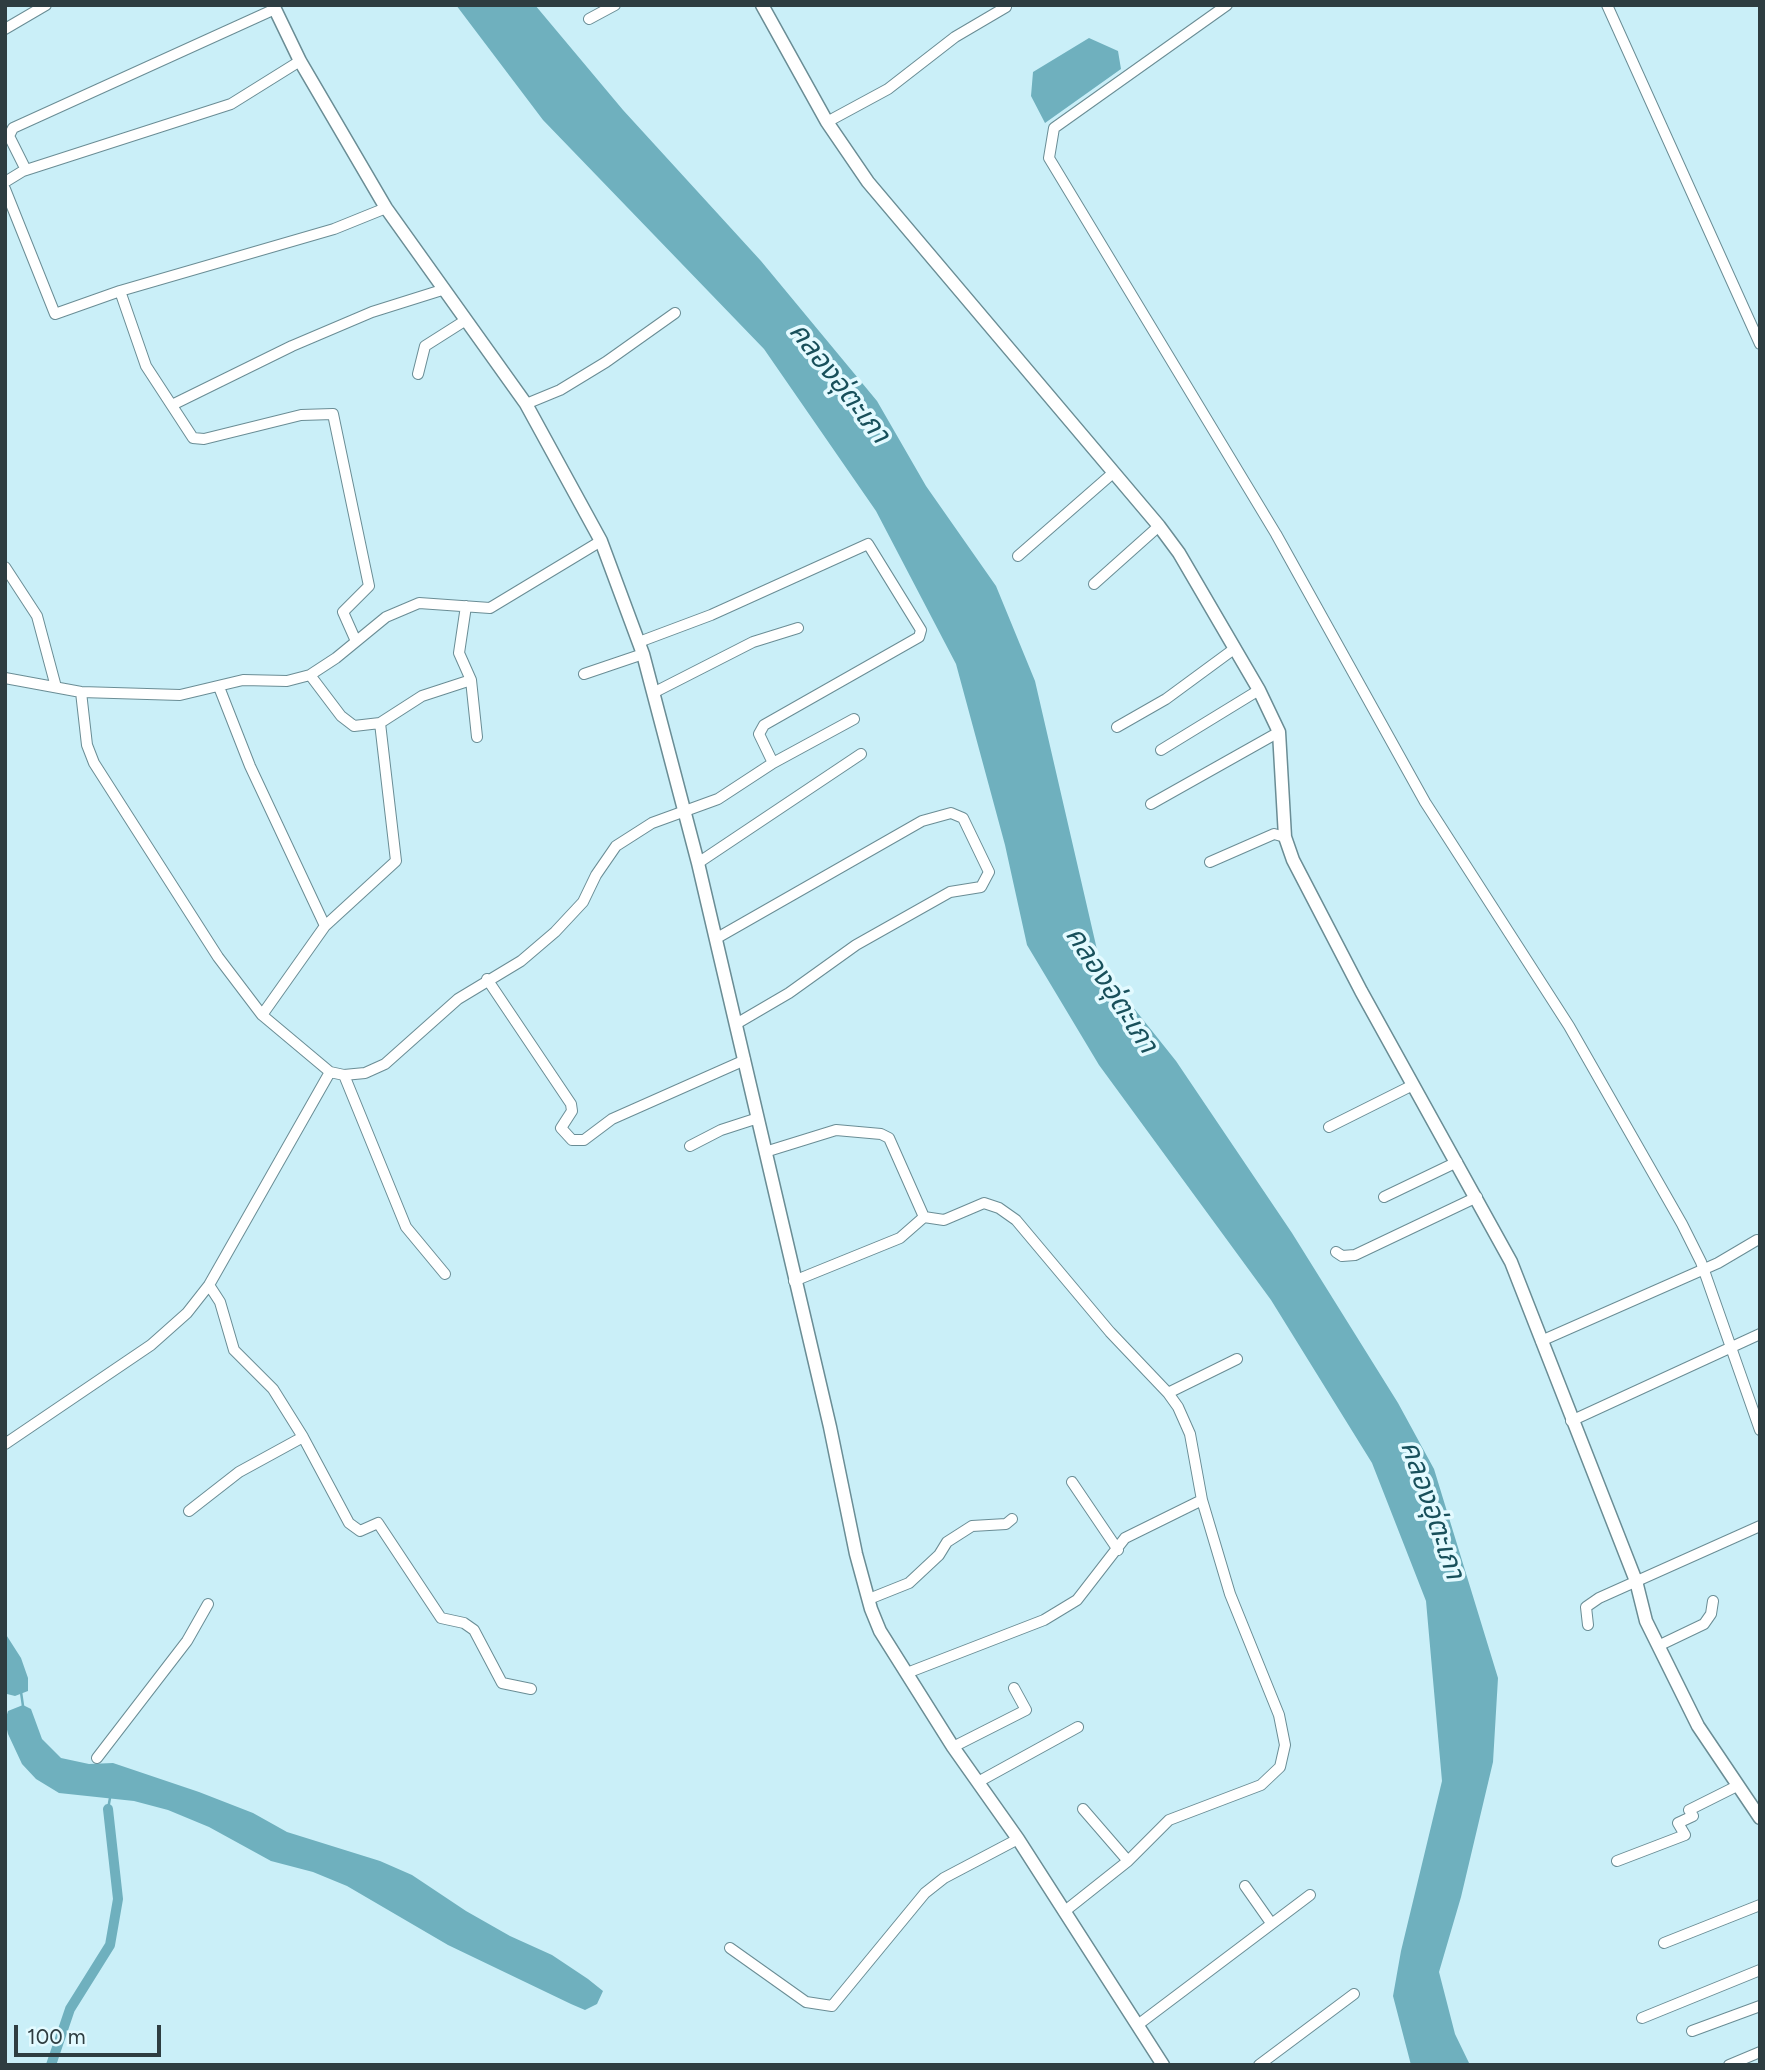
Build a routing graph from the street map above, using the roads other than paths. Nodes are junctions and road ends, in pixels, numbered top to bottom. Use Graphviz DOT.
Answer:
graph roads {
  1 [pos="46,5"];
  2 [pos="615,5"];
  3 [pos="1227,5"];
  4 [pos="1607,5"];
  5 [pos="764,6"];
  6 [pos="274,7"];
  7 [pos="1006,7"];
  8 [pos="589,19"];
  9 [pos="5,29"];
  10 [pos="300,61"];
  11 [pos="827,122"];
  12 [pos="26,170"];
  13 [pos="5,182"];
  14 [pos="5,190"];
  15 [pos="386,208"];
  16 [pos="442,290"];
  17 [pos="120,291"];
  18 [pos="675,313"];
  19 [pos="466,320"];
  20 [pos="1760,344"];
  21 [pos="418,374"];
  22 [pos="526,404"];
  23 [pos="172,405"];
  24 [pos="1113,473"];
  25 [pos="1159,526"];
  26 [pos="601,541"];
  27 [pos="1018,556"];
  28 [pos="5,567"];
  29 [pos="1094,584"];
  30 [pos="466,607"];
  31 [pos="798,628"];
  32 [pos="355,639"];
  33 [pos="641,648"];
  34 [pos="1234,649"];
  35 [pos="584,674"];
  36 [pos="310,675"];
  37 [pos="5,678"];
  38 [pos="471,680"];
  39 [pos="56,687"];
  40 [pos="219,687"];
  41 [pos="1259,690"];
  42 [pos="81,692"];
  43 [pos="653,693"];
  44 [pos="854,719"];
  45 [pos="380,723"];
  46 [pos="1116,727"];
  47 [pos="1279,732"];
  48 [pos="477,737"];
  49 [pos="1161,750"];
  50 [pos="861,754"];
  51 [pos="773,763"];
  52 [pos="1152,804"];
  53 [pos="684,810"];
  54 [pos="1286,837"];
  55 [pos="1210,862"];
  56 [pos="698,863"];
  57 [pos="325,926"];
  58 [pos="717,938"];
  59 [pos="487,979"];
  60 [pos="262,1015"];
  61 [pos="736,1024"];
  62 [pos="745,1060"];
  63 [pos="330,1072"];
  64 [pos="344,1075"];
  65 [pos="1413,1085"];
  66 [pos="758,1118"];
  67 [pos="1329,1127"];
  68 [pos="690,1146"];
  69 [pos="765,1153"];
  70 [pos="1457,1162"];
  71 [pos="1384,1197"];
  72 [pos="1477,1197"];
  73 [pos="924,1217"];
  74 [pos="1757,1240"];
  75 [pos="1336,1252"];
  76 [pos="1703,1269"];
  77 [pos="444,1274"];
  78 [pos="794,1281"];
  79 [pos="209,1285"];
  80 [pos="1760,1334"];
  81 [pos="1541,1341"];
  82 [pos="1730,1348"];
  83 [pos="1237,1359"];
  84 [pos="1168,1393"];
  85 [pos="1571,1421"];
  86 [pos="1760,1430"];
  87 [pos="303,1437"];
  88 [pos="5,1444"];
  89 [pos="1072,1482"];
  90 [pos="1202,1500"];
  91 [pos="189,1511"];
  92 [pos="1012,1519"];
  93 [pos="1760,1526"];
  94 [pos="1118,1550"];
  95 [pos="1636,1581"];
  96 [pos="869,1599"];
  97 [pos="1713,1601"];
  98 [pos="208,1604"];
  99 [pos="1588,1625"];
  100 [pos="1658,1646"];
  101 [pos="906,1673"];
  102 [pos="1014,1688"];
  103 [pos="531,1689"];
  104 [pos="1078,1727"];
  105 [pos="953,1747"];
  106 [pos="97,1758"];
  107 [pos="978,1782"];
  108 [pos="1737,1786"];
  109 [pos="1083,1809"];
  110 [pos="1760,1818"];
  111 [pos="1018,1839"];
  112 [pos="1128,1861"];
  113 [pos="1617,1861"];
  114 [pos="1245,1886"];
  115 [pos="1310,1895"];
  116 [pos="1760,1905"];
  117 [pos="1065,1911"];
  118 [pos="1271,1923"];
  119 [pos="1664,1943"];
  120 [pos="730,1948"];
  121 [pos="1760,1970"];
  122 [pos="1354,1994"];
  123 [pos="1760,2006"];
  124 [pos="1642,2018"];
  125 [pos="1139,2024"];
  126 [pos="1692,2031"];
  127 [pos="1760,2052"];
  128 [pos="1163,2065"];
  129 [pos="1259,2065"];
  130 [pos="1728,2065"];
  1 -- 9 [label="street"];
  2 -- 8 [label="street"];
  3 -- 76 [label="street"];
  4 -- 20 [label="street"];
  5 -- 11 [label="street"];
  6 -- 10 [label="street"];
  6 -- 12 [label="street"];
  7 -- 11 [label="street"];
  10 -- 12 [label="street"];
  10 -- 15 [label="street"];
  11 -- 24 [label="street"];
  12 -- 13 [label="street"];
  14 -- 17 [label="street"];
  15 -- 16 [label="street"];
  15 -- 17 [label="street"];
  16 -- 19 [label="street"];
  16 -- 23 [label="street"];
  17 -- 23 [label="street"];
  18 -- 22 [label="street"];
  19 -- 21 [label="street"];
  19 -- 22 [label="street"];
  22 -- 26 [label="street"];
  23 -- 32 [label="street"];
  24 -- 25 [label="street"];
  24 -- 27 [label="street"];
  25 -- 29 [label="street"];
  25 -- 34 [label="street"];
  26 -- 30 [label="street"];
  26 -- 33 [label="street"];
  28 -- 39 [label="street"];
  30 -- 32 [label="street"];
  30 -- 38 [label="street"];
  31 -- 43 [label="street"];
  32 -- 36 [label="street"];
  33 -- 35 [label="street"];
  33 -- 43 [label="street"];
  33 -- 51 [label="street"];
  34 -- 41 [label="street"];
  34 -- 46 [label="street"];
  36 -- 40 [label="street"];
  36 -- 45 [label="street"];
  37 -- 39 [label="street"];
  38 -- 45 [label="street"];
  38 -- 48 [label="street"];
  39 -- 42 [label="street"];
  40 -- 42 [label="street"];
  40 -- 57 [label="street"];
  41 -- 47 [label="street"];
  41 -- 49 [label="street"];
  42 -- 60 [label="street"];
  43 -- 53 [label="street"];
  44 -- 51 [label="street"];
  45 -- 57 [label="street"];
  47 -- 52 [label="street"];
  47 -- 54 [label="street"];
  50 -- 56 [label="street"];
  51 -- 53 [label="street"];
  53 -- 56 [label="street"];
  53 -- 59 [label="street"];
  54 -- 55 [label="street"];
  54 -- 65 [label="street"];
  56 -- 58 [label="street"];
  57 -- 60 [label="street"];
  58 -- 61 [label="street"];
  58 -- 61 [label="street"];
  59 -- 62 [label="street"];
  59 -- 64 [label="street"];
  60 -- 63 [label="street"];
  61 -- 62 [label="street"];
  62 -- 66 [label="street"];
  63 -- 64 [label="street"];
  63 -- 79 [label="street"];
  64 -- 77 [label="street"];
  65 -- 67 [label="street"];
  65 -- 70 [label="street"];
  66 -- 68 [label="street"];
  66 -- 69 [label="street"];
  69 -- 73 [label="street"];
  69 -- 78 [label="street"];
  70 -- 71 [label="street"];
  70 -- 72 [label="street"];
  72 -- 75 [label="street"];
  72 -- 81 [label="street"];
  73 -- 78 [label="street"];
  73 -- 84 [label="street"];
  74 -- 76 [label="street"];
  76 -- 81 [label="street"];
  76 -- 82 [label="street"];
  78 -- 96 [label="street"];
  79 -- 87 [label="street"];
  79 -- 88 [label="street"];
  80 -- 82 [label="street"];
  81 -- 85 [label="street"];
  82 -- 85 [label="street"];
  82 -- 86 [label="street"];
  83 -- 84 [label="street"];
  84 -- 90 [label="street"];
  85 -- 95 [label="street"];
  87 -- 91 [label="street"];
  87 -- 103 [label="street"];
  89 -- 94 [label="street"];
  90 -- 94 [label="street"];
  90 -- 112 [label="street"];
  92 -- 96 [label="street"];
  93 -- 95 [label="street"];
  94 -- 101 [label="street"];
  95 -- 99 [label="street"];
  95 -- 100 [label="street"];
  96 -- 101 [label="street"];
  97 -- 100 [label="street"];
  98 -- 106 [label="street"];
  100 -- 108 [label="street"];
  101 -- 105 [label="street"];
  102 -- 105 [label="street"];
  104 -- 107 [label="street"];
  105 -- 107 [label="street"];
  107 -- 111 [label="street"];
  108 -- 110 [label="street"];
  108 -- 113 [label="street"];
  109 -- 112 [label="street"];
  111 -- 117 [label="street"];
  111 -- 120 [label="street"];
  112 -- 117 [label="street"];
  114 -- 118 [label="street"];
  115 -- 118 [label="street"];
  116 -- 119 [label="street"];
  117 -- 125 [label="street"];
  118 -- 125 [label="street"];
  121 -- 124 [label="street"];
  122 -- 129 [label="street"];
  123 -- 126 [label="street"];
  125 -- 128 [label="street"];
  127 -- 130 [label="street"];
}
